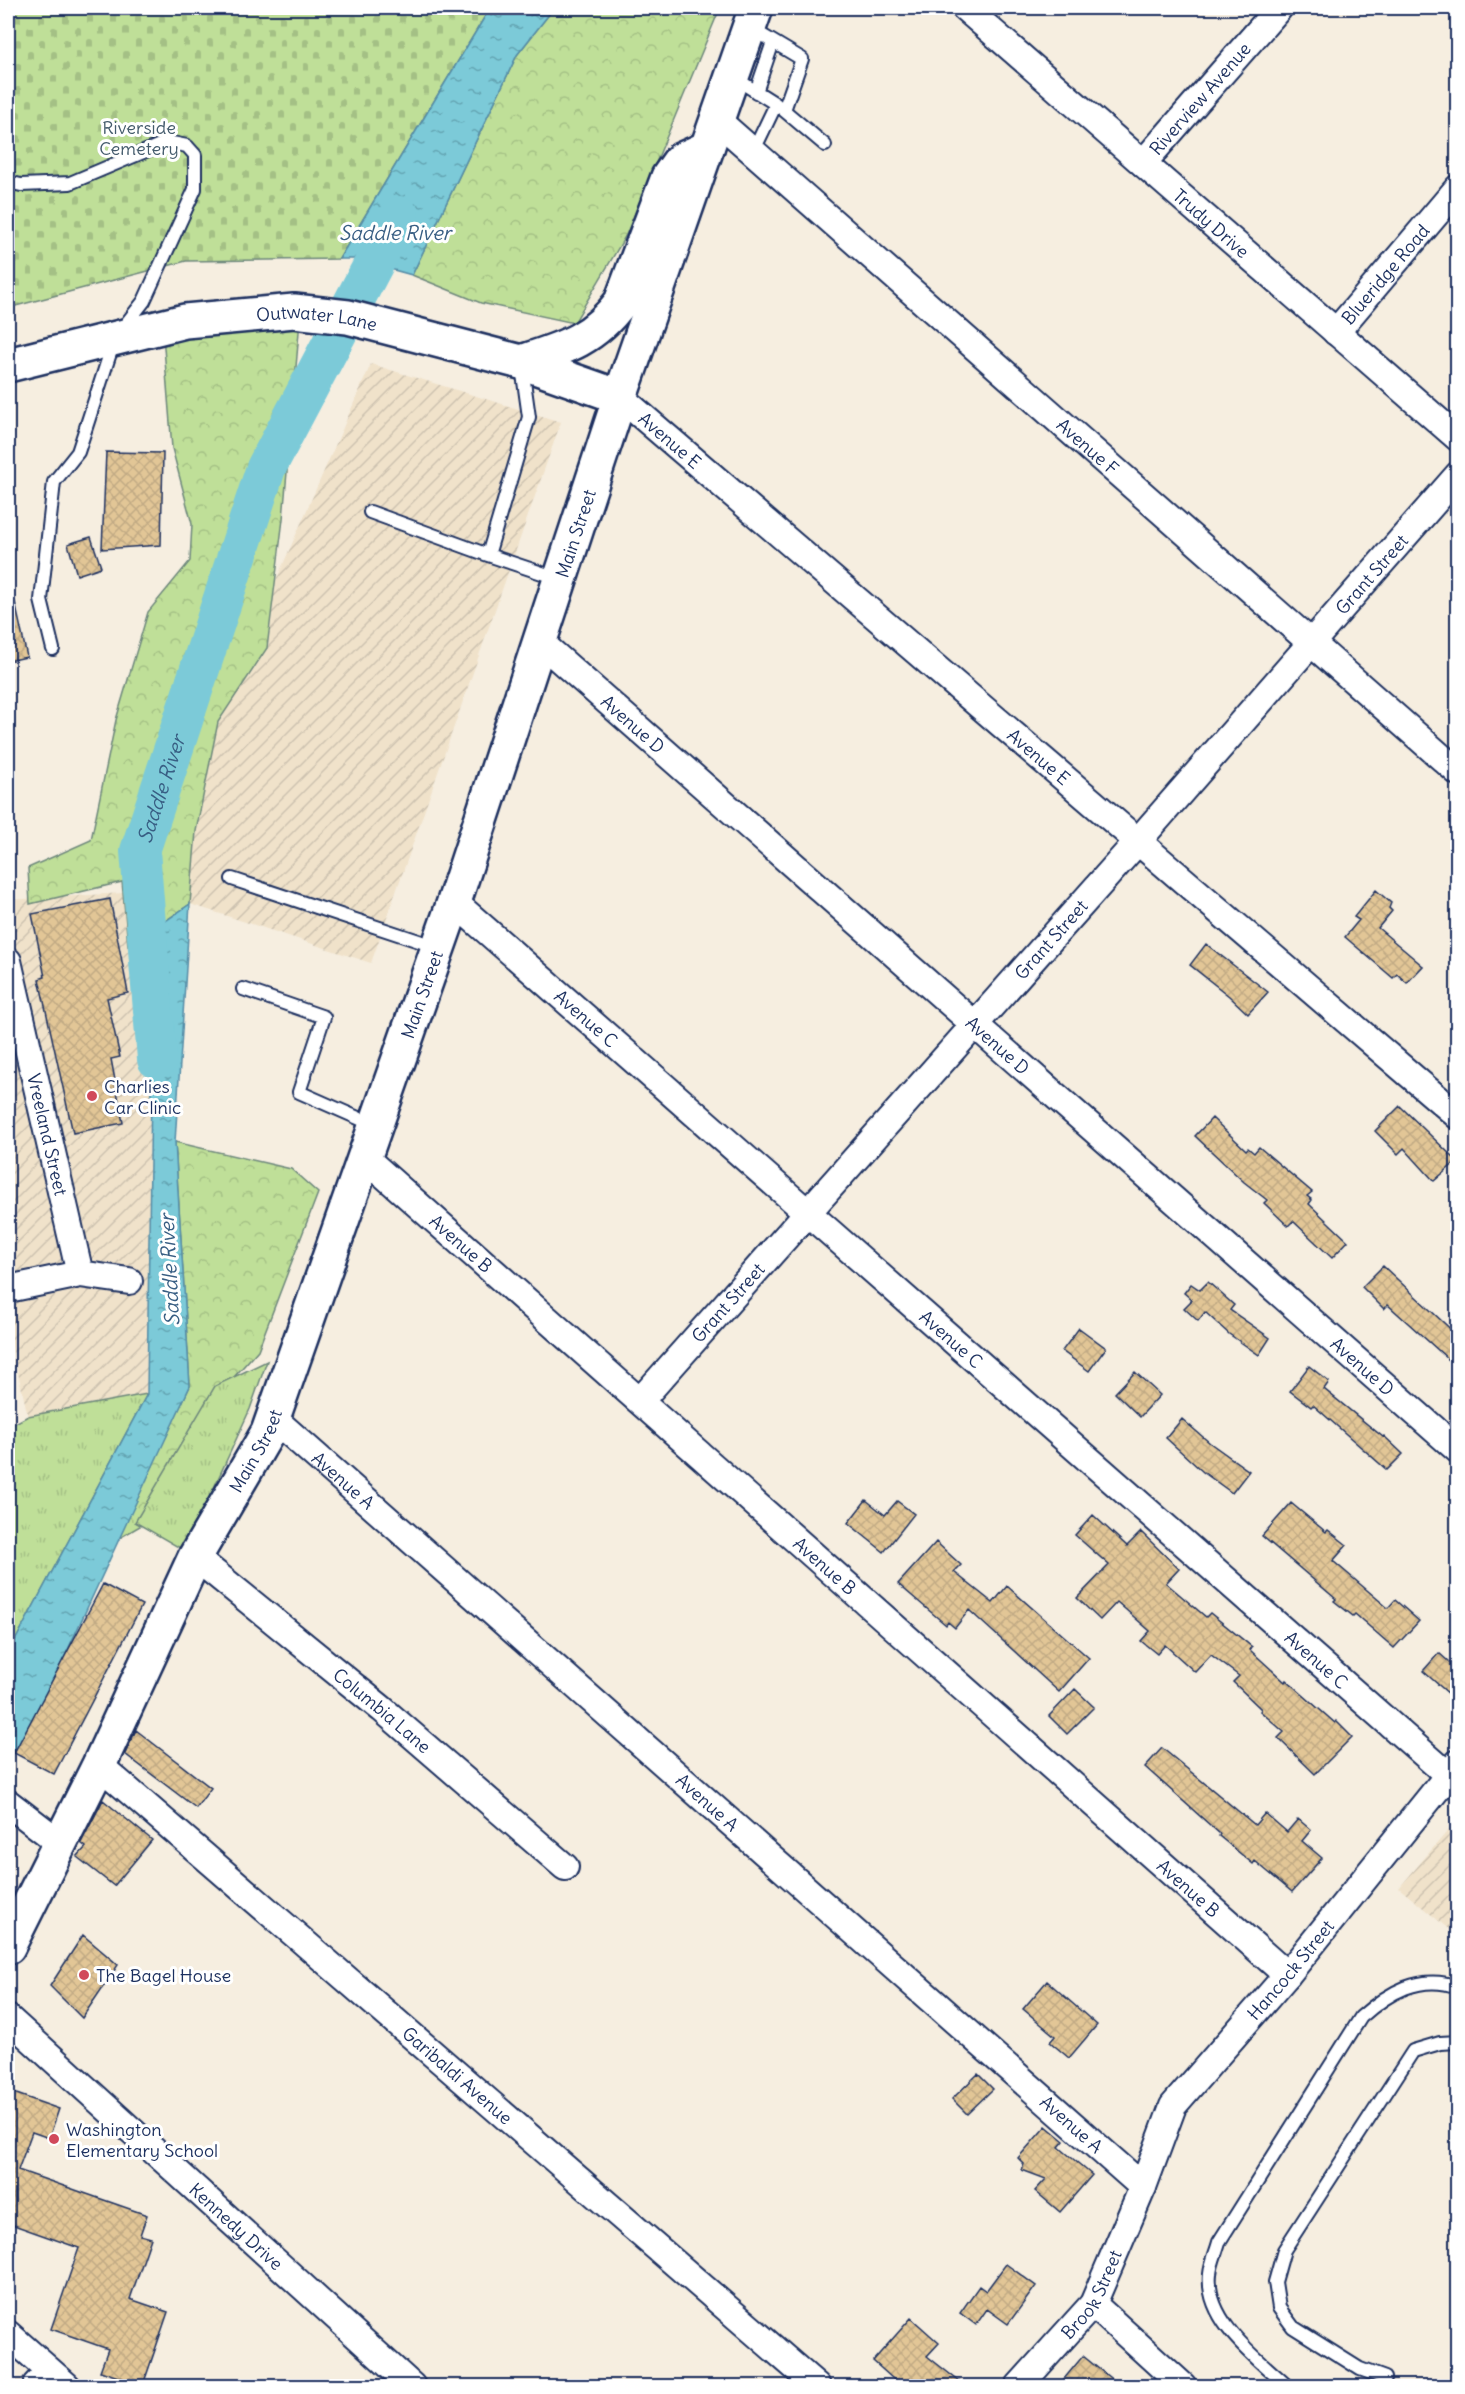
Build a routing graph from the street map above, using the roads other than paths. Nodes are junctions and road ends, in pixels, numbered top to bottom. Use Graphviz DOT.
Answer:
graph roads {
  1 [pos="1279,8"];
  2 [pos="973,10"];
  3 [pos="759,25"];
  4 [pos="744,84"];
  5 [pos="780,107"];
  6 [pos="712,134"];
  7 [pos="825,145"];
  8 [pos="753,152"];
  9 [pos="1143,163"];
  10 [pos="8,182"];
  11 [pos="1458,188"];
  12 [pos="1336,332"];
  13 [pos="115,338"];
  14 [pos="521,362"];
  15 [pos="8,365"];
  16 [pos="620,397"];
  17 [pos="1458,438"];
  18 [pos="1458,475"];
  19 [pos="370,512"];
  20 [pos="488,555"];
  21 [pos="560,579"];
  22 [pos="540,642"];
  23 [pos="1311,643"];
  24 [pos="52,649"];
  25 [pos="1458,772"];
  26 [pos="1138,841"];
  27 [pos="232,879"];
  28 [pos="454,902"];
  29 [pos="438,947"];
  30 [pos="8,961"];
  31 [pos="243,989"];
  32 [pos="975,1024"];
  33 [pos="1458,1116"];
  34 [pos="375,1125"];
  35 [pos="364,1157"];
  36 [pos="808,1213"];
  37 [pos="80,1274"];
  38 [pos="129,1281"];
  39 [pos="8,1289"];
  40 [pos="640,1401"];
  41 [pos="273,1418"];
  42 [pos="1458,1450"];
  43 [pos="195,1557"];
  44 [pos="99,1765"];
  45 [pos="1453,1769"];
  46 [pos="8,1803"];
  47 [pos="60,1843"];
  48 [pos="565,1867"];
  49 [pos="8,1947"];
  50 [pos="1287,1975"];
  51 [pos="1458,1987"];
  52 [pos="8,2019"];
  53 [pos="1458,2042"];
  54 [pos="1143,2187"];
  55 [pos="1092,2304"];
  56 [pos="8,2334"];
  57 [pos="1385,2378"];
  58 [pos="67,2386"];
  59 [pos="412,2386"];
  60 [pos="817,2386"];
  61 [pos="1019,2386"];
  62 [pos="1183,2386"];
  63 [pos="1287,2386"];
  1 -- 9 [label="street, Riverview Avenue"];
  2 -- 9 [label="street, Trudy Drive"];
  3 -- 4 [label="street, Main Street"];
  3 -- 5 [label="lane"];
  4 -- 5 [label="lane"];
  4 -- 6 [label="street, Main Street"];
  5 -- 7 [label="lane"];
  5 -- 8 [label="lane"];
  6 -- 8 [label="street, Avenue F"];
  6 -- 14 [label="street"];
  6 -- 16 [label="street, Main Street"];
  8 -- 23 [label="street, Avenue F"];
  9 -- 12 [label="street, Trudy Drive"];
  10 -- 13 [label="lane"];
  11 -- 12 [label="street, Blueridge Road"];
  12 -- 17 [label="street, Trudy Drive"];
  13 -- 14 [label="street, Outwater Lane"];
  13 -- 15 [label="street, Outwater Lane"];
  13 -- 24 [label="lane"];
  14 -- 16 [label="street, Outwater Lane"];
  14 -- 20 [label="lane"];
  16 -- 21 [label="street, Main Street"];
  16 -- 26 [label="street, Avenue E"];
  18 -- 23 [label="street, Grant Street"];
  19 -- 20 [label="lane"];
  20 -- 21 [label="lane"];
  21 -- 22 [label="street, Main Street"];
  22 -- 28 [label="street, Main Street"];
  22 -- 32 [label="street, Avenue D"];
  23 -- 25 [label="street, Avenue F"];
  23 -- 26 [label="street, Grant Street"];
  26 -- 32 [label="street, Grant Street"];
  26 -- 33 [label="street, Avenue E"];
  27 -- 29 [label="lane"];
  28 -- 29 [label="street, Main Street"];
  28 -- 36 [label="street, Avenue C"];
  29 -- 34 [label="street, Main Street"];
  30 -- 37 [label="street, Vreeland Street"];
  31 -- 34 [label="lane"];
  32 -- 36 [label="street, Grant Street"];
  32 -- 42 [label="street, Avenue D"];
  34 -- 35 [label="street, Main Street"];
  35 -- 40 [label="street, Avenue B"];
  35 -- 41 [label="street, Main Street"];
  36 -- 40 [label="street, Grant Street"];
  36 -- 45 [label="street, Avenue C"];
  37 -- 38 [label="street"];
  37 -- 39 [label="street"];
  40 -- 50 [label="street, Avenue B"];
  41 -- 43 [label="street, Main Street"];
  41 -- 54 [label="street, Avenue A"];
  43 -- 44 [label="street, Main Street"];
  43 -- 48 [label="street, Columbia Lane"];
  44 -- 47 [label="street, Main Street"];
  44 -- 60 [label="street, Garibaldi Avenue"];
  45 -- 50 [label="street, Hancock Street"];
  46 -- 47 [label="street"];
  47 -- 49 [label="street, Main Street"];
  50 -- 54 [label="street, Hancock Street"];
  51 -- 63 [label="lane"];
  52 -- 59 [label="street, Kennedy Drive"];
  53 -- 57 [label="lane"];
  54 -- 55 [label="street, Brook Street"];
  55 -- 61 [label="street, Brook Street"];
  55 -- 62 [label="street"];
  56 -- 58 [label="street"];
}
